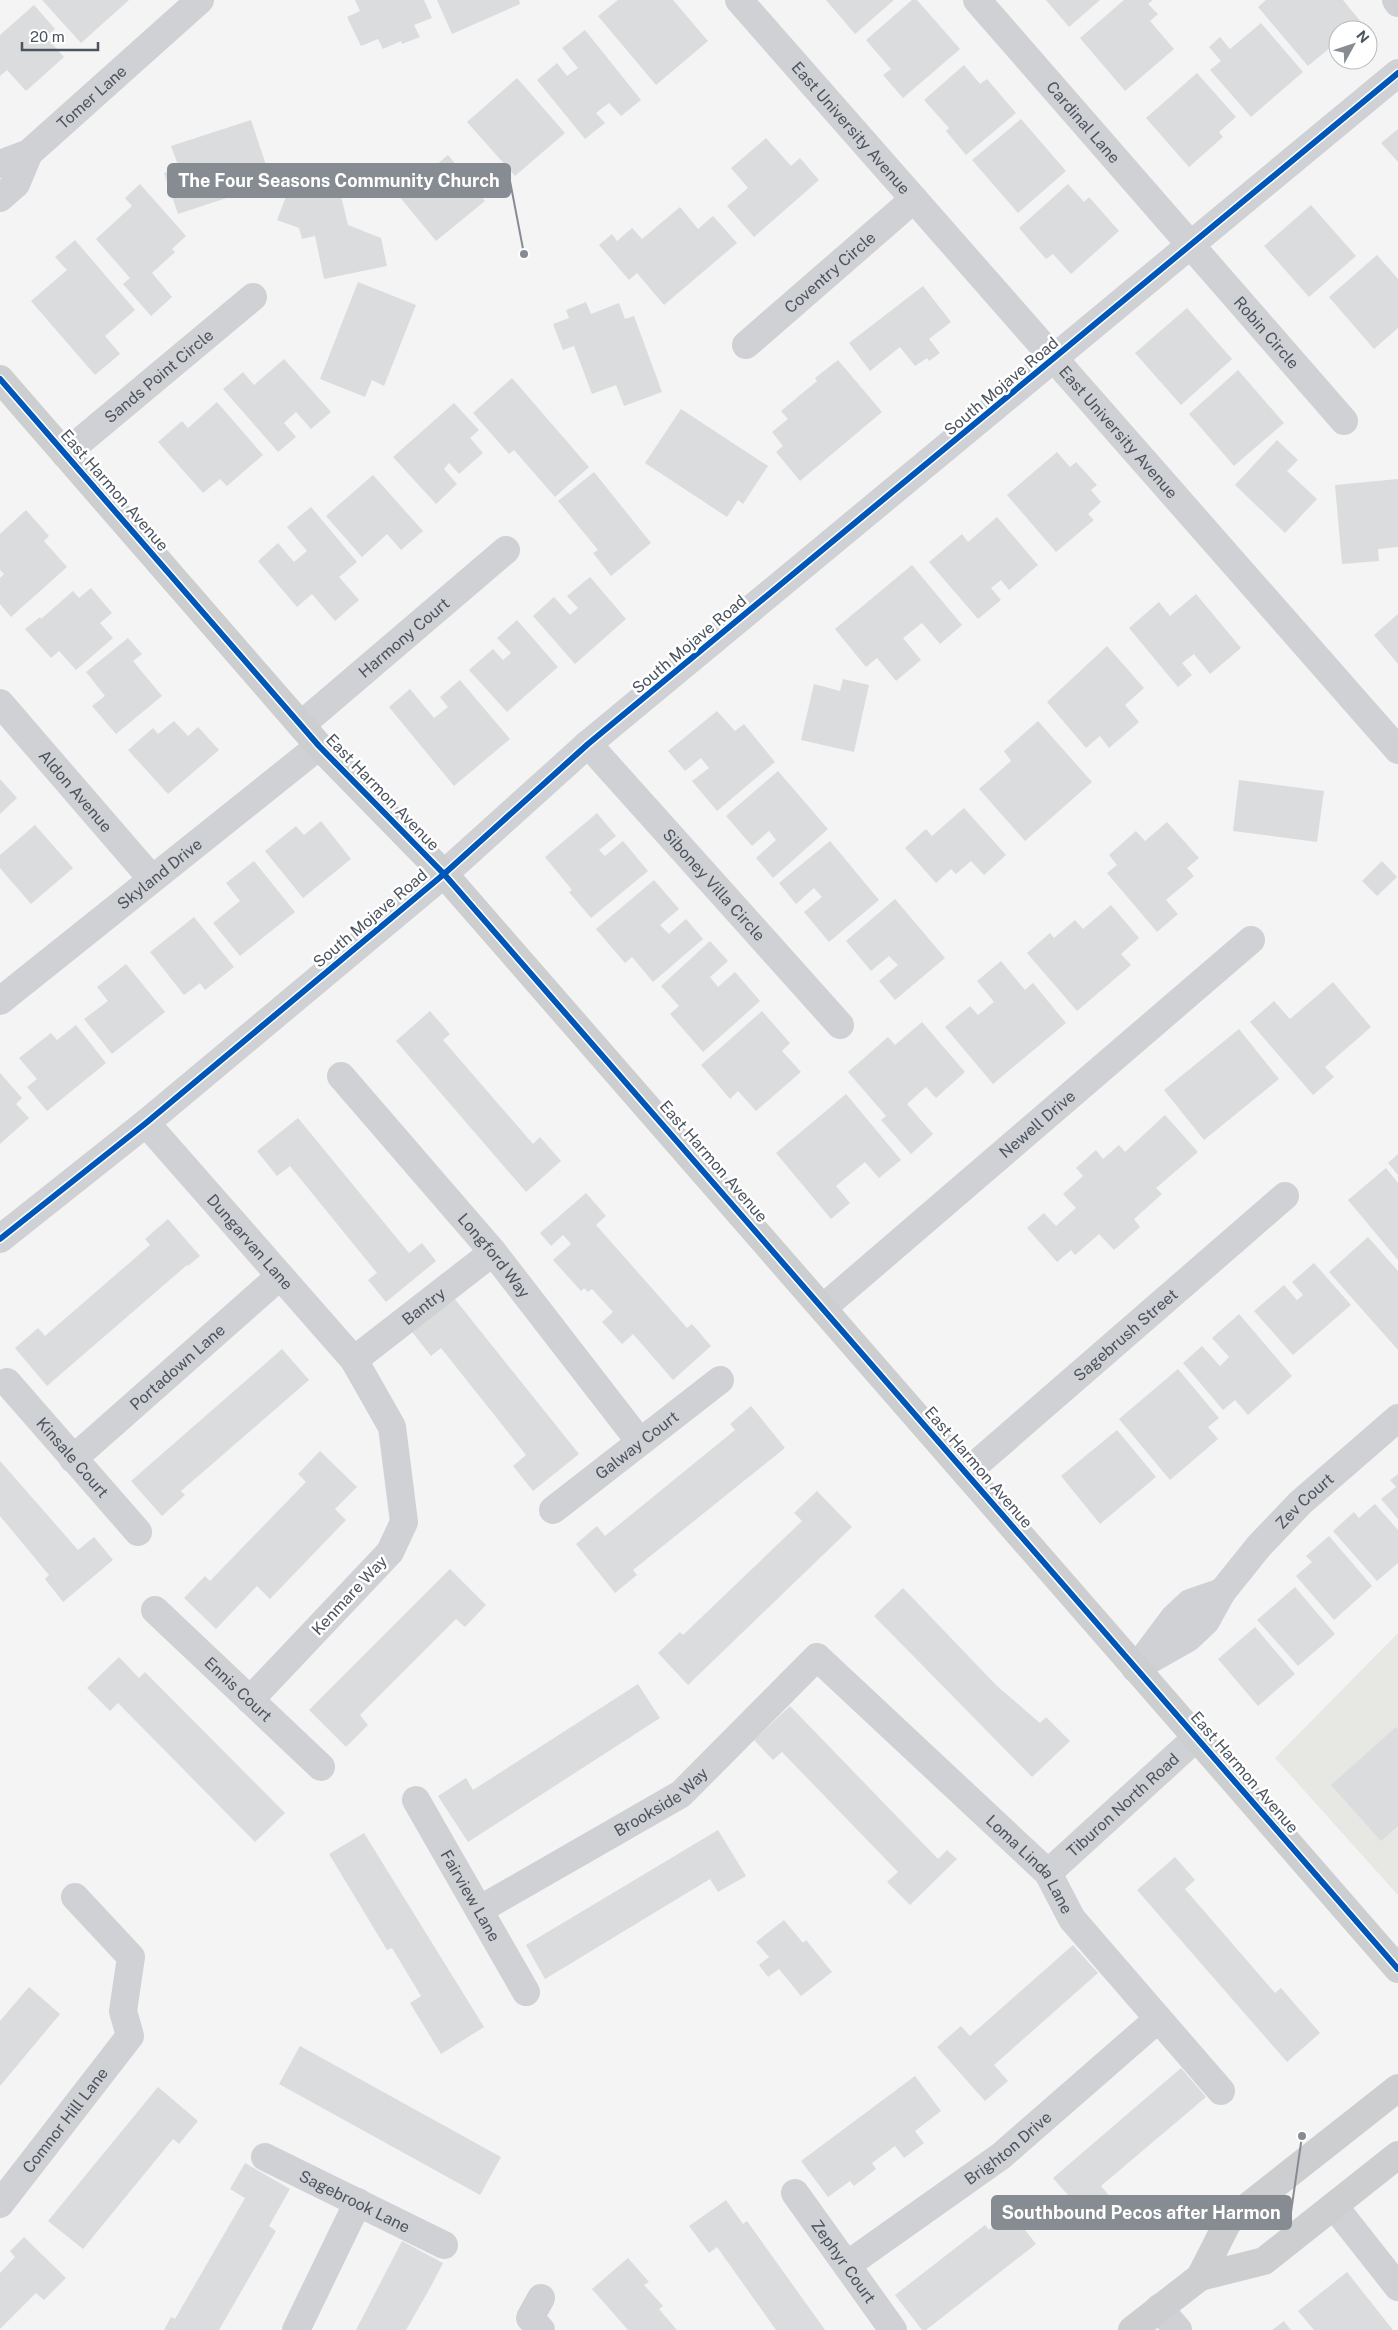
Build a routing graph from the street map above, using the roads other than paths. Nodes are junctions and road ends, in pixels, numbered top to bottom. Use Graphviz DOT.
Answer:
graph roads {
  1 [pos="200,0"];
  2 [pos="739,0"];
  3 [pos="977,0"];
  4 [pos="1398,73"];
  5 [pos="29,153"];
  6 [pos="0,164"];
  7 [pos="0,198"];
  8 [pos="914,200"];
  9 [pos="1190,245"];
  10 [pos="253,297"];
  11 [pos="746,345"];
  12 [pos="1055,359"];
  13 [pos="0,379"];
  14 [pos="1344,421"];
  15 [pos="65,454"];
  16 [pos="506,550"];
  17 [pos="0,703"];
  18 [pos="301,725"];
  19 [pos="588,744"];
  20 [pos="319,746"];
  21 [pos="1398,750"];
  22 [pos="444,874"];
  23 [pos="152,879"];
  24 [pos="1251,940"];
  25 [pos="0,1001"];
  26 [pos="840,1025"];
  27 [pos="341,1076"];
  28 [pos="146,1123"];
  29 [pos="1285,1196"];
  30 [pos="0,1239"];
  31 [pos="493,1252"];
  32 [pos="280,1276"];
  33 [pos="824,1308"];
  34 [pos="354,1360"];
  35 [pos="720,1380"];
  36 [pos="7,1382"];
  37 [pos="1398,1418"];
  38 [pos="640,1442"];
  39 [pos="73,1459"];
  40 [pos="966,1473"];
  41 [pos="553,1510"];
  42 [pos="138,1532"];
  43 [pos="155,1610"];
  44 [pos="816,1657"];
  45 [pos="1135,1668"];
  46 [pos="250,1700"];
  47 [pos="1197,1737"];
  48 [pos="321,1767"];
  49 [pos="416,1800"];
  50 [pos="1048,1873"];
  51 [pos="75,1897"];
  52 [pos="479,1910"];
  53 [pos="1398,1969"];
  54 [pos="526,1992"];
  55 [pos="1158,2019"];
  56 [pos="1398,2088"];
  57 [pos="1221,2091"];
  58 [pos="1398,2155"];
  59 [pos="265,2157"];
  60 [pos="795,2193"];
  61 [pos="358,2202"];
  62 [pos="0,2204"];
  63 [pos="1334,2206"];
  64 [pos="444,2245"];
  65 [pos="847,2265"];
  66 [pos="1200,2277"];
  67 [pos="1398,2286"];
  68 [pos="540,2298"];
  69 [pos="1160,2308"];
  70 [pos="296,2330"];
  71 [pos="541,2330"];
  72 [pos="893,2330"];
  73 [pos="1132,2330"];
  74 [pos="1178,2330"];
  1 -- 5 [label="street, Tomer Lane"];
  2 -- 8 [label="street, East University Avenue"];
  3 -- 9 [label="street, Cardinal Lane"];
  4 -- 9 [label="street, South Mojave Road"];
  5 -- 6 [label="street, Tomer Lane"];
  5 -- 7 [label="street, Tomer Lane"];
  8 -- 11 [label="street, Coventry Circle"];
  8 -- 12 [label="street, East University Avenue"];
  9 -- 12 [label="street, South Mojave Road"];
  9 -- 14 [label="street, Robin Circle"];
  10 -- 15 [label="street, Sands Point Circle"];
  12 -- 19 [label="street, South Mojave Road"];
  12 -- 21 [label="street, East University Avenue"];
  13 -- 15 [label="main road, East Harmon Avenue"];
  15 -- 18 [label="main road, East Harmon Avenue"];
  16 -- 18 [label="street, Harmony Court"];
  17 -- 23 [label="street, Aldon Avenue"];
  18 -- 20 [label="main road, East Harmon Avenue"];
  19 -- 22 [label="street, South Mojave Road"];
  19 -- 26 [label="street, Siboney Villa Circle"];
  20 -- 22 [label="main road, East Harmon Avenue"];
  20 -- 23 [label="street, Skyland Drive"];
  22 -- 28 [label="street, South Mojave Road"];
  22 -- 33 [label="main road, East Harmon Avenue"];
  23 -- 25 [label="street, Skyland Drive"];
  24 -- 33 [label="street, Newell Drive"];
  27 -- 31 [label="street, Longford Way"];
  28 -- 30 [label="street, South Mojave Road"];
  28 -- 32 [label="street, Dungarvan Lane"];
  29 -- 40 [label="street, Sagebrush Street"];
  31 -- 34 [label="street, Bantry"];
  31 -- 38 [label="street, Longford Way"];
  32 -- 34 [label="street, Dungarvan Lane"];
  32 -- 39 [label="street, Portadown Lane"];
  33 -- 40 [label="main road, East Harmon Avenue"];
  34 -- 46 [label="street, Kenmare Way"];
  35 -- 38 [label="street, Galway Court"];
  36 -- 39 [label="street, Kinsale Court"];
  37 -- 45 [label="street, Zev Court"];
  38 -- 41 [label="street, Galway Court"];
  39 -- 42 [label="street, Kinsale Court"];
  40 -- 45 [label="main road, East Harmon Avenue"];
  43 -- 46 [label="street, Ennis Court"];
  44 -- 50 [label="street, Loma Linda Lane"];
  44 -- 52 [label="street, Brookside Way"];
  45 -- 47 [label="main road, East Harmon Avenue"];
  46 -- 48 [label="street, Ennis Court"];
  47 -- 50 [label="street, Tiburon North Road"];
  47 -- 53 [label="main road, East Harmon Avenue"];
  49 -- 52 [label="street, Fairview Lane"];
  50 -- 55 [label="street, Loma Linda Lane"];
  51 -- 62 [label="street, Comnor Hill Lane"];
  52 -- 54 [label="street, Fairview Lane"];
  55 -- 57 [label="street, Loma Linda Lane"];
  55 -- 65 [label="street, Brighton Drive"];
  56 -- 66 [label="main road"];
  58 -- 63 [label="main road"];
  59 -- 61 [label="street, Sagebrook Lane"];
  60 -- 65 [label="street, Zephyr Court"];
  61 -- 64 [label="street, Sagebrook Lane"];
  61 -- 70 [label="street"];
  63 -- 66 [label="main road"];
  63 -- 67 [label="street"];
  65 -- 72 [label="street, Zephyr Court"];
  66 -- 69 [label="main road"];
  68 -- 71 [label="street"];
  69 -- 73 [label="main road"];
  69 -- 74 [label="street"];
}
